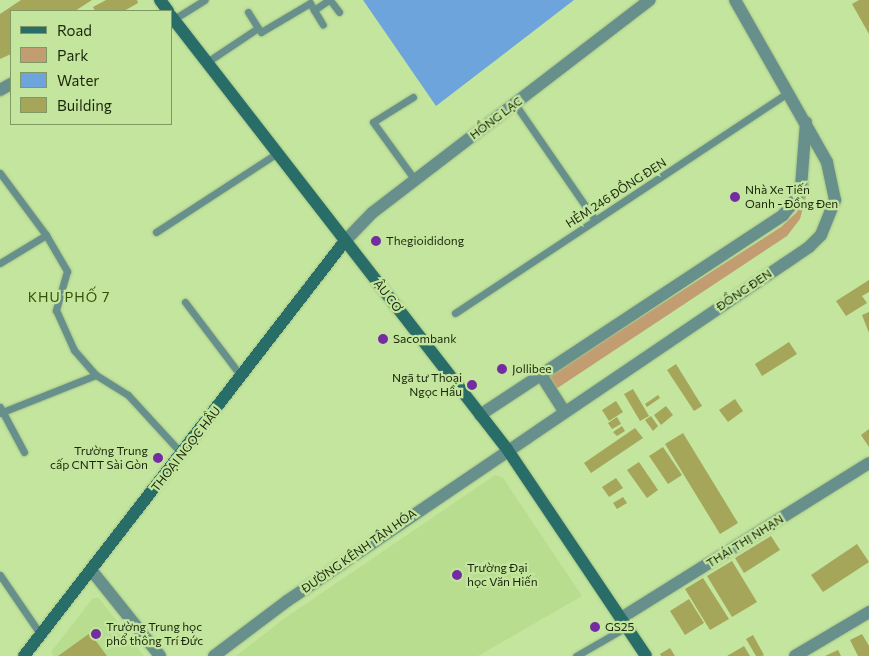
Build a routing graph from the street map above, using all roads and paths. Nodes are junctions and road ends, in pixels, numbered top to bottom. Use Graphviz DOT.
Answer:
graph roads {
  1 [pos="205,0"];
  2 [pos="330,0"];
  3 [pos="650,0"];
  4 [pos="734,0"];
  5 [pos="170,10"];
  6 [pos="314,10"];
  7 [pos="248,12"];
  8 [pos="339,12"];
  9 [pos="172,17"];
  10 [pos="323,25"];
  11 [pos="258,28"];
  12 [pos="207,62"];
  13 [pos="789,91"];
  14 [pos="413,97"];
  15 [pos="515,104"];
  16 [pos="806,122"];
  17 [pos="277,153"];
  18 [pos="1,176"];
  19 [pos="415,180"];
  20 [pos="595,220"];
  21 [pos="156,232"];
  22 [pos="46,235"];
  23 [pos="345,241"];
  24 [pos="0,263"];
  25 [pos="185,302"];
  26 [pos="455,313"];
  27 [pos="96,375"];
  28 [pos="541,375"];
  29 [pos="242,377"];
  30 [pos="1,410"];
  31 [pos="564,411"];
  32 [pos="480,415"];
  33 [pos="507,450"];
  34 [pos="24,452"];
  35 [pos="182,454"];
  36 [pos="869,463"];
  37 [pos="92,571"];
  38 [pos="0,575"];
  39 [pos="869,612"];
  40 [pos="624,622"];
  41 [pos="41,635"];
  42 [pos="24,656"];
  43 [pos="160,656"];
  44 [pos="214,656"];
  45 [pos="576,656"];
  46 [pos="646,656"];
  47 [pos="795,656"];
  1 -- 5 [label="lane"];
  2 -- 6 [label="lane"];
  2 -- 8 [label="lane"];
  3 -- 15 [label="street, HỒNG LẠC"];
  4 -- 13 [label="street, ĐỒNG ĐEN"];
  6 -- 10 [label="lane"];
  6 -- 11 [label="lane"];
  7 -- 11 [label="lane"];
  9 -- 12 [label="main road, ÂU CƠ"];
  11 -- 12 [label="lane"];
  12 -- 17 [label="main road, ÂU CƠ"];
  13 -- 16 [label="street, ĐỒNG ĐEN"];
  13 -- 20 [label="lane, HẺM 246 ĐỒNG ĐEN"];
  14 -- 19 [label="lane"];
  15 -- 19 [label="street, HỒNG LẠC"];
  15 -- 20 [label="lane"];
  16 -- 28 [label="street"];
  16 -- 31 [label="street, ĐỒNG ĐEN"];
  17 -- 21 [label="lane"];
  17 -- 23 [label="main road, ÂU CƠ"];
  18 -- 22 [label="lane"];
  19 -- 23 [label="street, HỒNG LẠC"];
  20 -- 26 [label="lane, HẺM 246 ĐỒNG ĐEN"];
  22 -- 24 [label="lane"];
  22 -- 27 [label="lane"];
  23 -- 29 [label="main road, THOẠI NGỌC HẦU"];
  23 -- 32 [label="main road, ÂU CƠ"];
  25 -- 29 [label="lane"];
  27 -- 30 [label="lane"];
  27 -- 35 [label="lane"];
  28 -- 31 [label="street"];
  28 -- 32 [label="street"];
  29 -- 35 [label="main road, THOẠI NGỌC HẦU"];
  30 -- 34 [label="lane"];
  31 -- 33 [label="street, ĐỒNG ĐEN"];
  32 -- 33 [label="main road, ÂU CƠ"];
  33 -- 40 [label="main road, ÂU CƠ"];
  33 -- 44 [label="street, ĐƯỜNG KÊNH TÂN HÓA"];
  35 -- 37 [label="main road, THOẠI NGỌC HẦU"];
  36 -- 40 [label="street, THÁI THỊ NHẠN"];
  37 -- 41 [label="main road, THOẠI NGỌC HẦU"];
  37 -- 43 [label="street"];
  38 -- 41 [label="lane"];
  39 -- 47 [label="street"];
  40 -- 45 [label="lane"];
  40 -- 46 [label="main road, ÂU CƠ"];
  41 -- 42 [label="main road, THOẠI NGỌC HẦU"];
}
